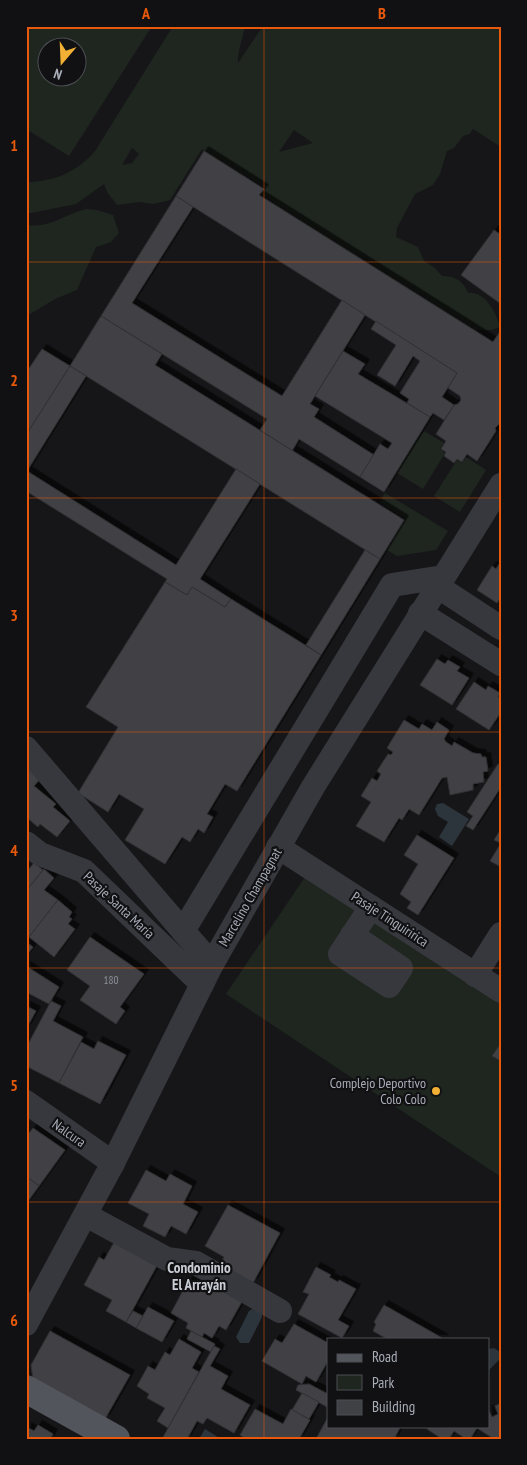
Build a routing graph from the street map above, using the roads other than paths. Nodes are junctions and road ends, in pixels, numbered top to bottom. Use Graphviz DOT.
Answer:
graph roads {
  1 [pos="501,485"];
  2 [pos="440,581"];
  3 [pos="420,612"];
  4 [pos="501,628"];
  5 [pos="501,664"];
  6 [pos="26,748"];
  7 [pos="281,770"];
  8 [pos="313,788"];
  9 [pos="26,844"];
  10 [pos="278,847"];
  11 [pos="371,907"];
  12 [pos="183,931"];
  13 [pos="501,934"];
  14 [pos="352,935"];
  15 [pos="207,974"];
  16 [pos="475,975"];
  17 [pos="501,991"];
  18 [pos="26,1102"];
  19 [pos="113,1163"];
  20 [pos="86,1214"];
  21 [pos="280,1311"];
  22 [pos="26,1324"];
  23 [pos="26,1389"];
  24 [pos="116,1439"];
  1 -- 2 [label="street, Marcelino Champagnat"];
  2 -- 3 [label="street, Marcelino Champagnat"];
  2 -- 4 [label="street"];
  2 -- 7 [label="street"];
  3 -- 5 [label="street"];
  3 -- 8 [label="street, Marcelino Champagnat"];
  6 -- 12 [label="street"];
  7 -- 8 [label="street"];
  7 -- 12 [label="street"];
  8 -- 10 [label="street, Marcelino Champagnat"];
  9 -- 15 [label="street, Pasaje Santa María"];
  10 -- 11 [label="street, Pasaje Tinguiririca"];
  10 -- 15 [label="street, Marcelino Champagnat"];
  11 -- 14 [label="street"];
  11 -- 16 [label="street, Pasaje Tinguiririca"];
  12 -- 15 [label="street"];
  13 -- 16 [label="street"];
  15 -- 19 [label="street, Marcelino Champagnat"];
  16 -- 17 [label="street, Pasaje Tinguiririca"];
  18 -- 19 [label="street, Nalcura"];
  19 -- 20 [label="street, Marcelino Champagnat"];
  20 -- 21 [label="street"];
  20 -- 22 [label="street, Marcelino Champagnat"];
  23 -- 24 [label="main road"];
}
